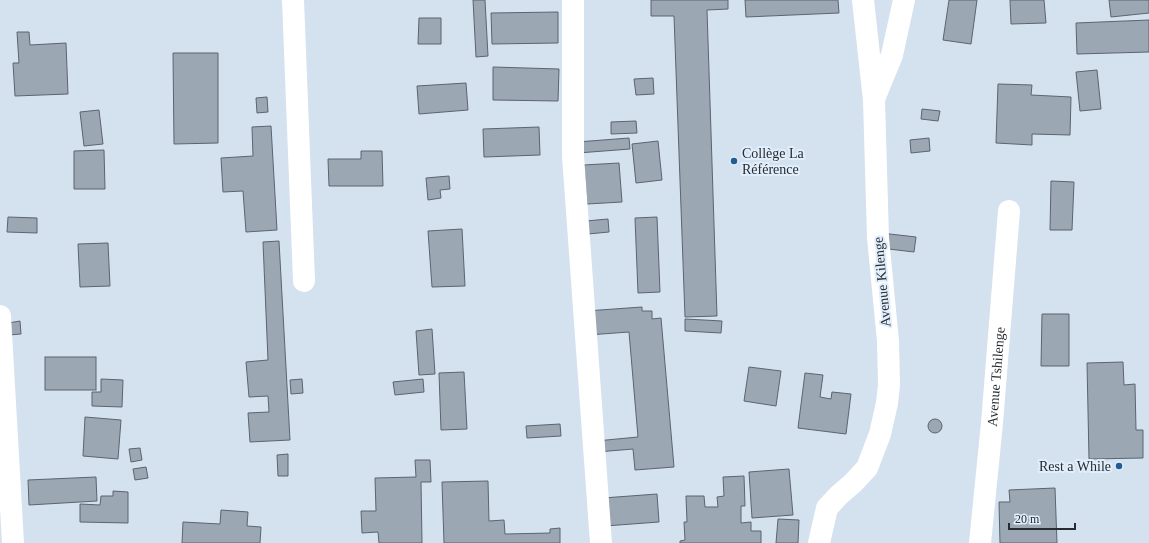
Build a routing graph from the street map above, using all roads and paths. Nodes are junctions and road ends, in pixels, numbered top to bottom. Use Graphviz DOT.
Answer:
graph roads {
  1 [pos="293,0"];
  2 [pos="573,0"];
  3 [pos="863,0"];
  4 [pos="904,0"];
  5 [pos="874,100"];
  6 [pos="1009,211"];
  7 [pos="304,281"];
  8 [pos="0,316"];
  9 [pos="13,543"];
  10 [pos="601,543"];
  11 [pos="819,543"];
  12 [pos="980,543"];
  1 -- 7 [label="street"];
  2 -- 10 [label="street"];
  3 -- 5 [label="street, Avenue Kilenge"];
  4 -- 5 [label="street"];
  5 -- 11 [label="street, Avenue Kilenge"];
  6 -- 12 [label="street, Avenue Tshilenge"];
  8 -- 9 [label="street"];
}
